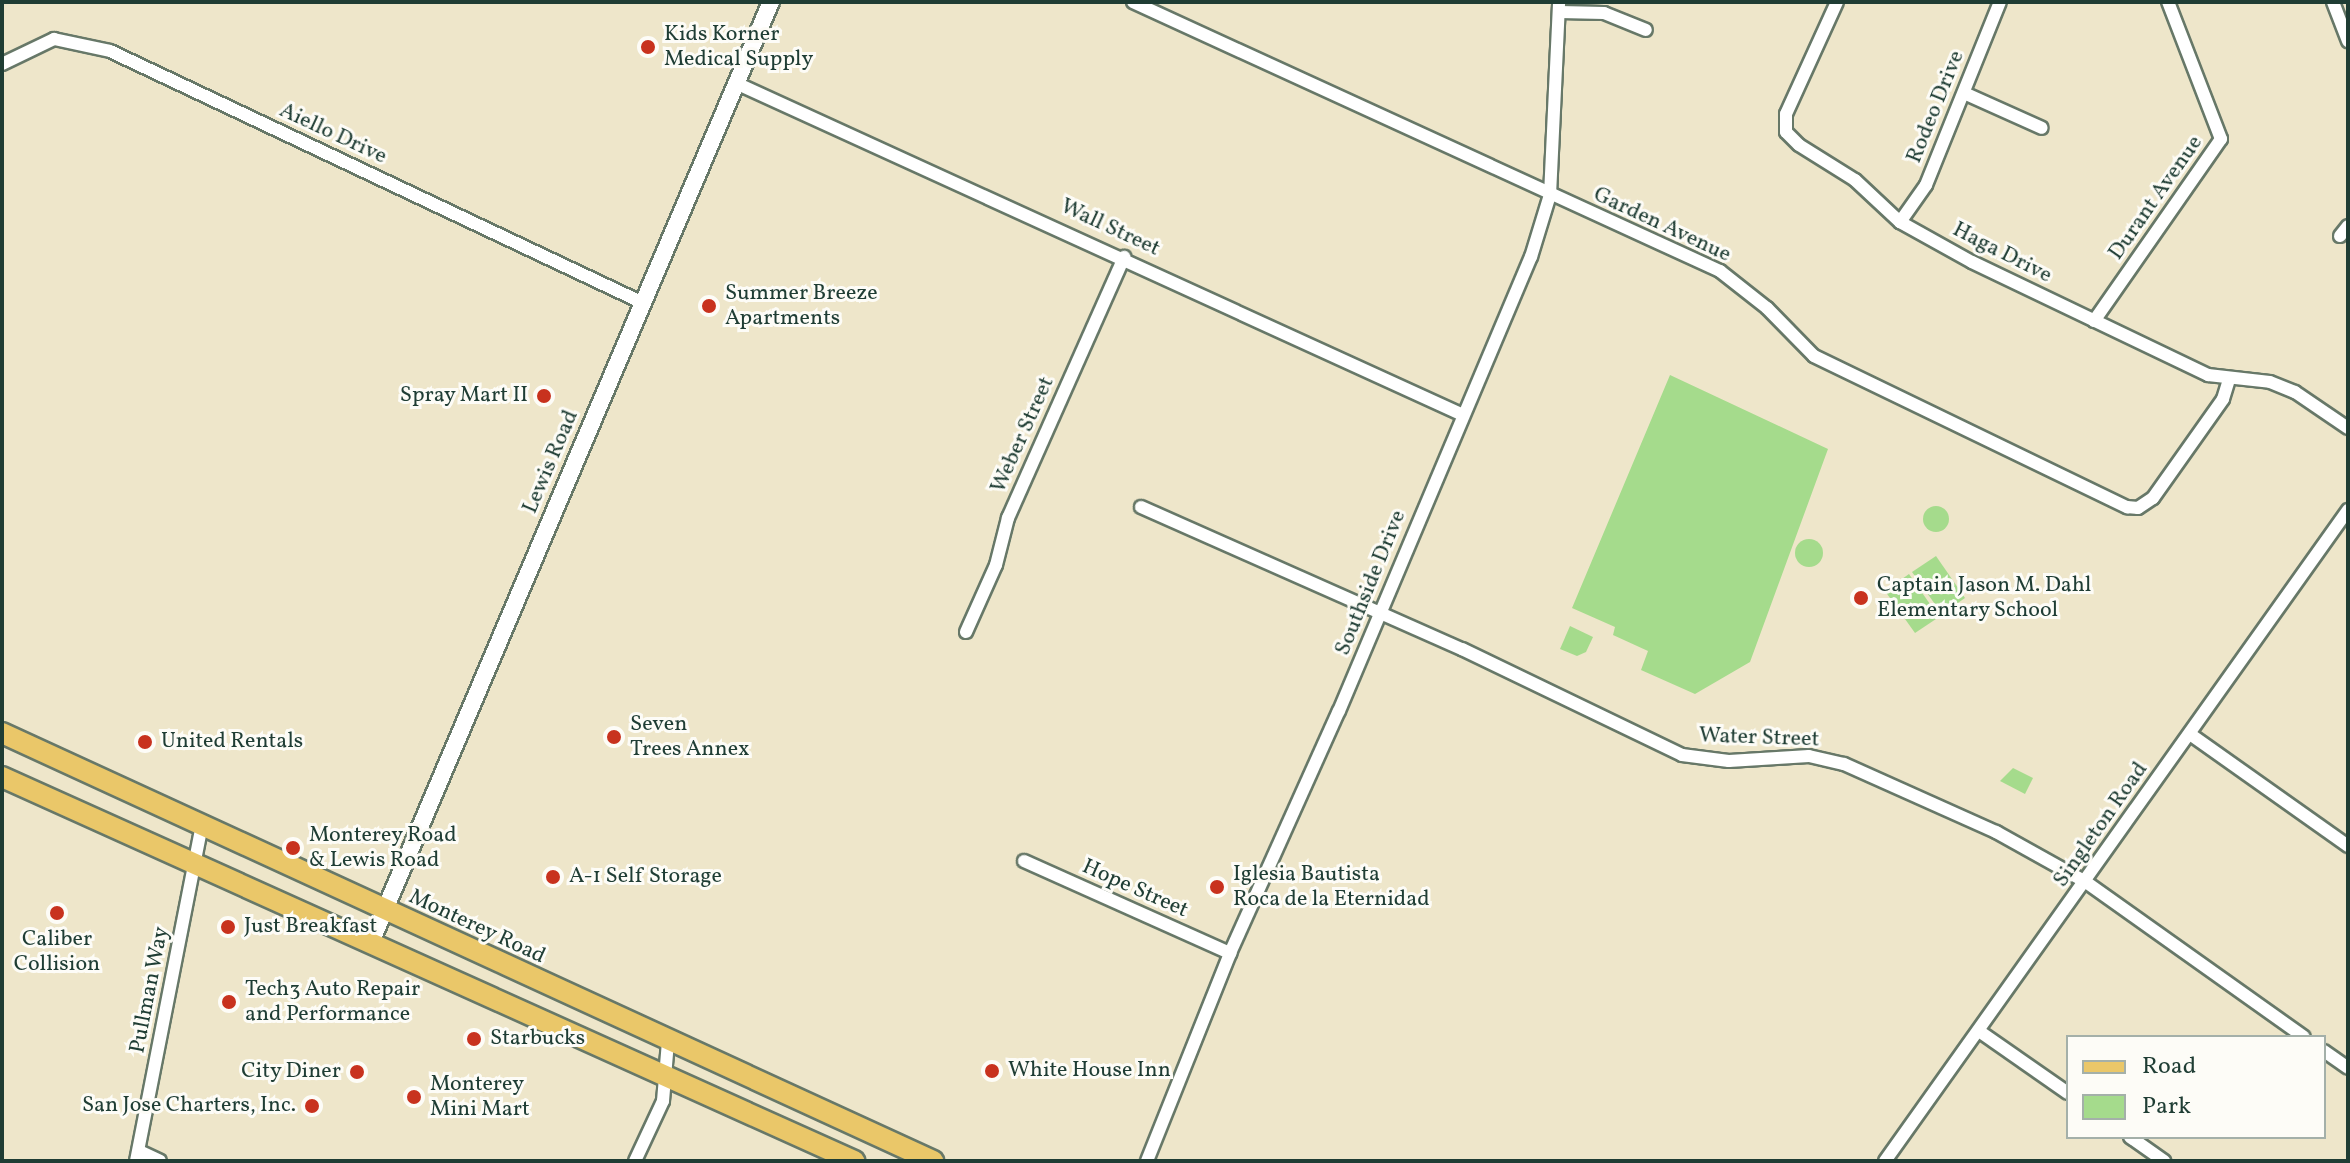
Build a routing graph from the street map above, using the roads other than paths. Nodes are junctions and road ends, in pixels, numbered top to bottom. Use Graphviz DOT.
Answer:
graph roads {
  1 [pos="771,2"];
  2 [pos="1133,2"];
  3 [pos="1837,2"];
  4 [pos="2000,2"];
  5 [pos="2168,2"];
  6 [pos="2333,2"];
  7 [pos="1560,7"];
  8 [pos="1646,30"];
  9 [pos="2348,41"];
  10 [pos="2,64"];
  11 [pos="738,84"];
  12 [pos="1964,93"];
  13 [pos="2042,128"];
  14 [pos="1550,195"];
  15 [pos="1900,222"];
  16 [pos="1124,257"];
  17 [pos="643,303"];
  18 [pos="2094,321"];
  19 [pos="2229,379"];
  20 [pos="1463,415"];
  21 [pos="2348,428"];
  22 [pos="1141,507"];
  23 [pos="2348,510"];
  24 [pos="1379,616"];
  25 [pos="966,632"];
  26 [pos="2,733"];
  27 [pos="2190,734"];
  28 [pos="2,777"];
  29 [pos="202,826"];
  30 [pos="2348,846"];
  31 [pos="1024,861"];
  32 [pos="196,866"];
  33 [pos="2086,882"];
  34 [pos="384,910"];
  35 [pos="372,940"];
  36 [pos="1230,953"];
  37 [pos="1979,1031"];
  38 [pos="2301,1035"];
  39 [pos="668,1042"];
  40 [pos="2326,1052"];
  41 [pos="2348,1068"];
  42 [pos="665,1073"];
  43 [pos="2066,1092"];
  44 [pos="2133,1139"];
  45 [pos="138,1156"];
  46 [pos="160,1161"];
  47 [pos="635,1161"];
  48 [pos="854,1161"];
  49 [pos="933,1161"];
  50 [pos="1147,1161"];
  51 [pos="1885,1161"];
  52 [pos="2164,1161"];
  1 -- 11 [label="street, Lewis Road"];
  2 -- 14 [label="street, Garden Avenue"];
  3 -- 15 [label="street, Haga Drive"];
  4 -- 12 [label="street, Rodeo Drive"];
  5 -- 18 [label="street, Durant Avenue"];
  6 -- 9 [label="street"];
  7 -- 8 [label="street"];
  7 -- 14 [label="street, Southside Drive"];
  10 -- 17 [label="street, Aiello Drive"];
  11 -- 16 [label="street, Wall Street"];
  11 -- 17 [label="street, Lewis Road"];
  12 -- 13 [label="street"];
  12 -- 15 [label="street, Rodeo Drive"];
  14 -- 19 [label="street, Garden Avenue"];
  14 -- 20 [label="street, Southside Drive"];
  15 -- 18 [label="street, Haga Drive"];
  16 -- 20 [label="street, Wall Street"];
  16 -- 25 [label="street, Weber Street"];
  17 -- 34 [label="street, Lewis Road"];
  18 -- 19 [label="street, Haga Drive"];
  19 -- 21 [label="street, Haga Drive"];
  20 -- 24 [label="street, Southside Drive"];
  22 -- 24 [label="street, Water Street"];
  23 -- 27 [label="street, Singleton Road"];
  24 -- 33 [label="street, Water Street"];
  24 -- 36 [label="street, Southside Drive"];
  26 -- 29 [label="main road, Monterey Road"];
  27 -- 30 [label="street"];
  27 -- 33 [label="street, Singleton Road"];
  28 -- 32 [label="main road"];
  29 -- 32 [label="street, Pullman Way"];
  29 -- 34 [label="main road, Monterey Road"];
  31 -- 36 [label="street, Hope Street"];
  32 -- 35 [label="main road"];
  32 -- 45 [label="street, Pullman Way"];
  33 -- 37 [label="street, Singleton Road"];
  33 -- 38 [label="street, Water Street"];
  34 -- 35 [label="street, Lewis Road"];
  34 -- 39 [label="main road, Monterey Road"];
  35 -- 42 [label="main road"];
  36 -- 50 [label="street, Southside Drive"];
  37 -- 43 [label="street"];
  37 -- 51 [label="street, Singleton Road"];
  39 -- 42 [label="street"];
  39 -- 49 [label="main road, Monterey Road"];
  40 -- 41 [label="street"];
  42 -- 47 [label="street"];
  42 -- 48 [label="main road"];
  44 -- 52 [label="street"];
  45 -- 46 [label="street"];
}
